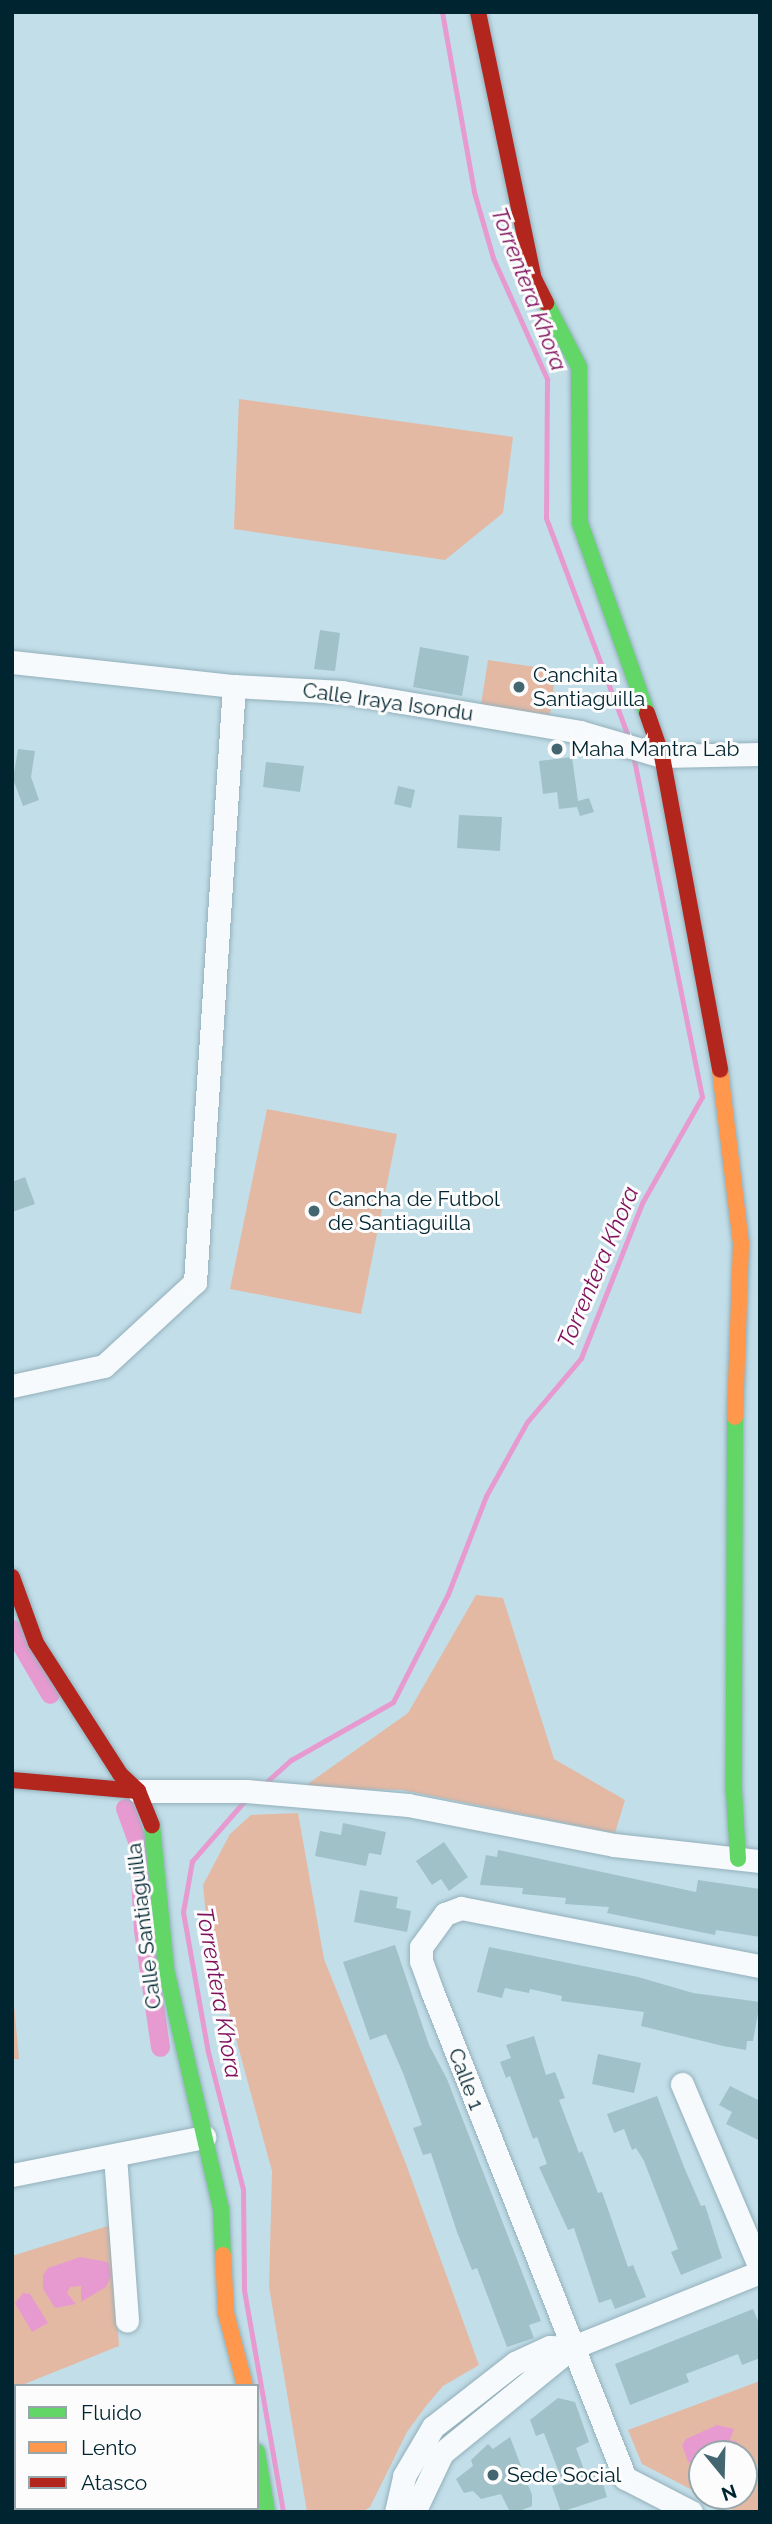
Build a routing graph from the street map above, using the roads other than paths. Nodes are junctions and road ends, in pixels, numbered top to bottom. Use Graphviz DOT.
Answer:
graph roads {
  1 [pos="478,12"];
  2 [pos="12,662"];
  3 [pos="234,686"];
  4 [pos="652,753"];
  5 [pos="760,754"];
  6 [pos="12,1386"];
  7 [pos="12,1577"];
  8 [pos="12,1780"];
  9 [pos="138,1791"];
  10 [pos="749,1860"];
  11 [pos="760,1966"];
  12 [pos="682,2084"];
  13 [pos="204,2137"];
  14 [pos="115,2156"];
  15 [pos="12,2175"];
  16 [pos="760,2270"];
  17 [pos="127,2321"];
  18 [pos="571,2348"];
  19 [pos="244,2384"];
  20 [pos="503,2386"];
  21 [pos="259,2464"];
  22 [pos="267,2512"];
  23 [pos="396,2512"];
  24 [pos="414,2512"];
  25 [pos="691,2512"];
  1 -- 4 [label="street"];
  2 -- 3 [label="street, Calle Iraya Isondu"];
  3 -- 4 [label="street, Calle Iraya Isondu"];
  3 -- 6 [label="street"];
  4 -- 5 [label="street, Calle Iraya Isondu"];
  4 -- 10 [label="street"];
  7 -- 9 [label="street, Calle Santiaguilla"];
  8 -- 9 [label="street"];
  9 -- 10 [label="street"];
  9 -- 13 [label="street, Calle Santiaguilla"];
  11 -- 18 [label="street, Calle 1"];
  12 -- 16 [label="street"];
  13 -- 14 [label="street"];
  13 -- 19 [label="street, Calle Santiaguilla"];
  14 -- 15 [label="street"];
  14 -- 17 [label="street"];
  16 -- 18 [label="street"];
  18 -- 20 [label="street"];
  18 -- 25 [label="street, Calle 1"];
  20 -- 23 [label="street"];
  20 -- 24 [label="street"];
  21 -- 22 [label="street"];
}
